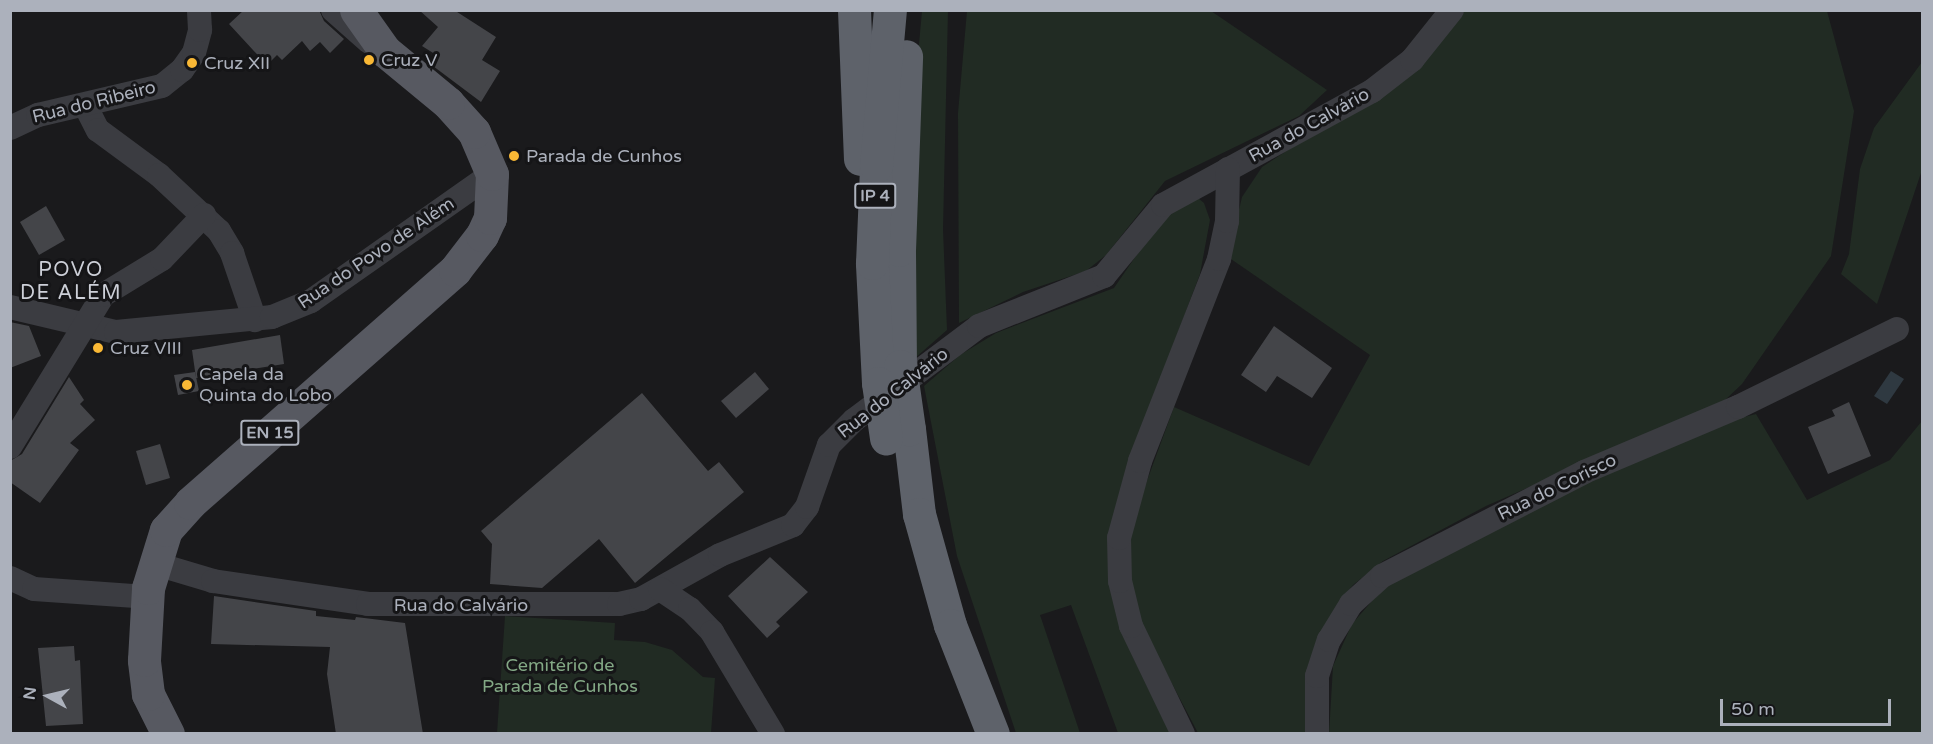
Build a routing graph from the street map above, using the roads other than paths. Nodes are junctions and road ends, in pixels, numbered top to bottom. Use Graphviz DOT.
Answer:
graph roads {
  1 [pos="199,10"];
  2 [pos="333,10"];
  3 [pos="356,10"];
  4 [pos="854,10"];
  5 [pos="890,10"];
  6 [pos="908,10"];
  7 [pos="1452,10"];
  8 [pos="385,51"];
  9 [pos="85,105"];
  10 [pos="10,128"];
  11 [pos="1228,169"];
  12 [pos="492,174"];
  13 [pos="204,215"];
  14 [pos="872,263"];
  15 [pos="10,307"];
  16 [pos="255,320"];
  17 [pos="82,327"];
  18 [pos="1897,329"];
  19 [pos="889,374"];
  20 [pos="898,434"];
  21 [pos="10,447"];
  22 [pos="153,563"];
  23 [pos="10,578"];
  24 [pos="660,589"];
  25 [pos="147,597"];
  26 [pos="168,734"];
  27 [pos="773,734"];
  28 [pos="970,734"];
  29 [pos="993,734"];
  30 [pos="1183,734"];
  31 [pos="1317,734"];
  1 -- 9 [label="street, Rua do Ribeiro"];
  2 -- 8 [label="street"];
  3 -- 8 [label="main road, EN 15"];
  4 -- 14 [label="highway"];
  5 -- 14 [label="highway, IP 4"];
  6 -- 19 [label="highway, IP 4"];
  7 -- 11 [label="street, Rua do Calvário"];
  8 -- 12 [label="main road, EN 15"];
  9 -- 10 [label="street, Rua do Ribeiro"];
  9 -- 13 [label="street"];
  11 -- 24 [label="street, Rua do Calvário"];
  11 -- 30 [label="street"];
  12 -- 16 [label="street, Rua do Povo de Além"];
  12 -- 22 [label="main road, EN 15"];
  13 -- 16 [label="street"];
  13 -- 17 [label="street"];
  14 -- 19 [label="highway, IP 4"];
  15 -- 17 [label="street, Rua do Povo de Além"];
  16 -- 17 [label="street, Rua do Povo de Além"];
  17 -- 21 [label="street"];
  18 -- 31 [label="street, Rua do Corisco"];
  19 -- 20 [label="highway, IP 4, bridge"];
  20 -- 28 [label="highway, IP 4"];
  20 -- 29 [label="highway, IP 4"];
  22 -- 24 [label="street, Rua do Calvário"];
  22 -- 25 [label="main road, EN 15"];
  23 -- 25 [label="street"];
  24 -- 27 [label="street"];
  25 -- 26 [label="main road, EN 15"];
}
